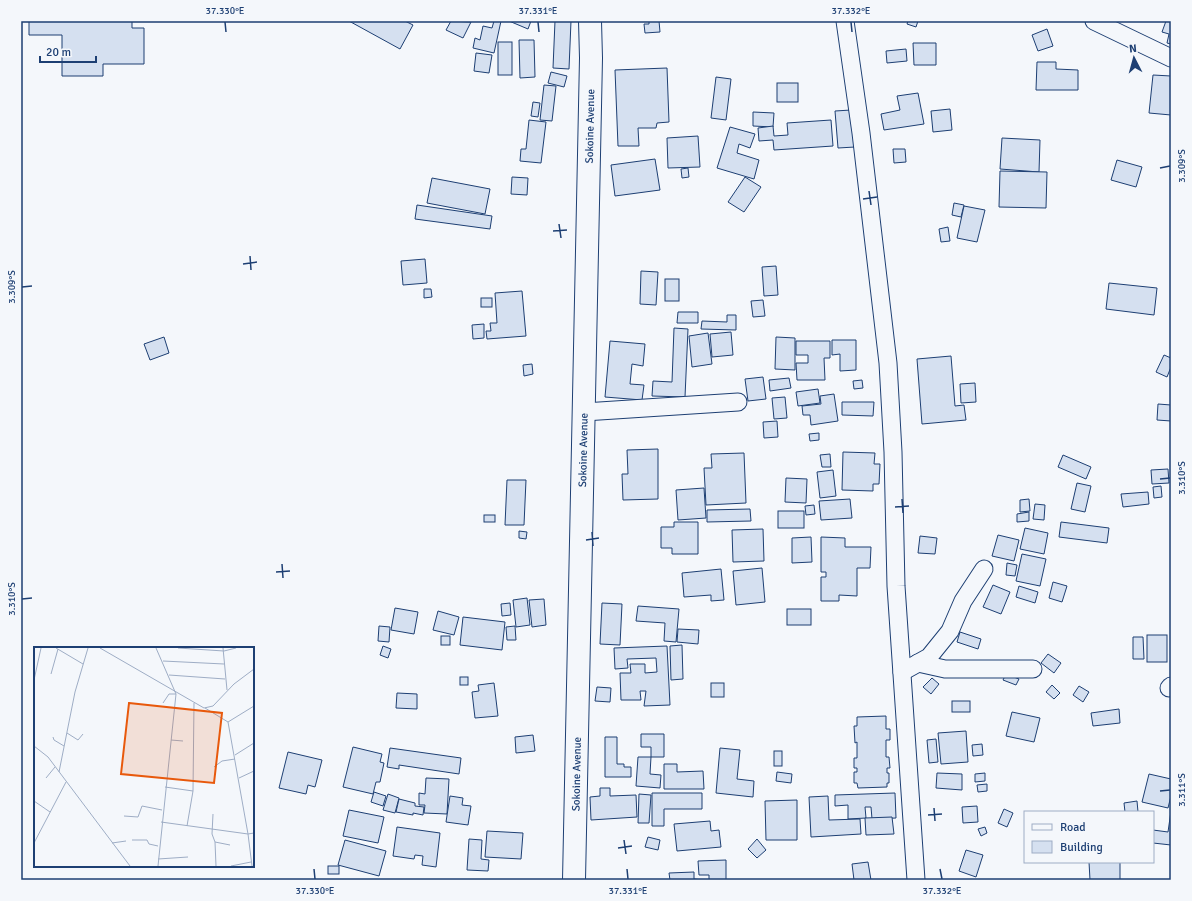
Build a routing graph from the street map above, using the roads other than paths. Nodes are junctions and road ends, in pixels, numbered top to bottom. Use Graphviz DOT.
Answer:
graph roads {
  1 [pos="590,21"];
  2 [pos="845,21"];
  3 [pos="1094,21"];
  4 [pos="1171,58"];
  5 [pos="738,402"];
  6 [pos="584,412"];
  7 [pos="984,569"];
  8 [pos="918,663"];
  9 [pos="1033,669"];
  10 [pos="902,672"];
  11 [pos="574,880"];
  12 [pos="916,880"];
  1 -- 6 [label="street, Sokoine Avenue"];
  2 -- 10 [label="street"];
  3 -- 4 [label="street"];
  5 -- 6 [label="street"];
  6 -- 11 [label="street, Sokoine Avenue"];
  7 -- 8 [label="street"];
  8 -- 9 [label="street"];
  8 -- 10 [label="street"];
  10 -- 12 [label="street"];
}
